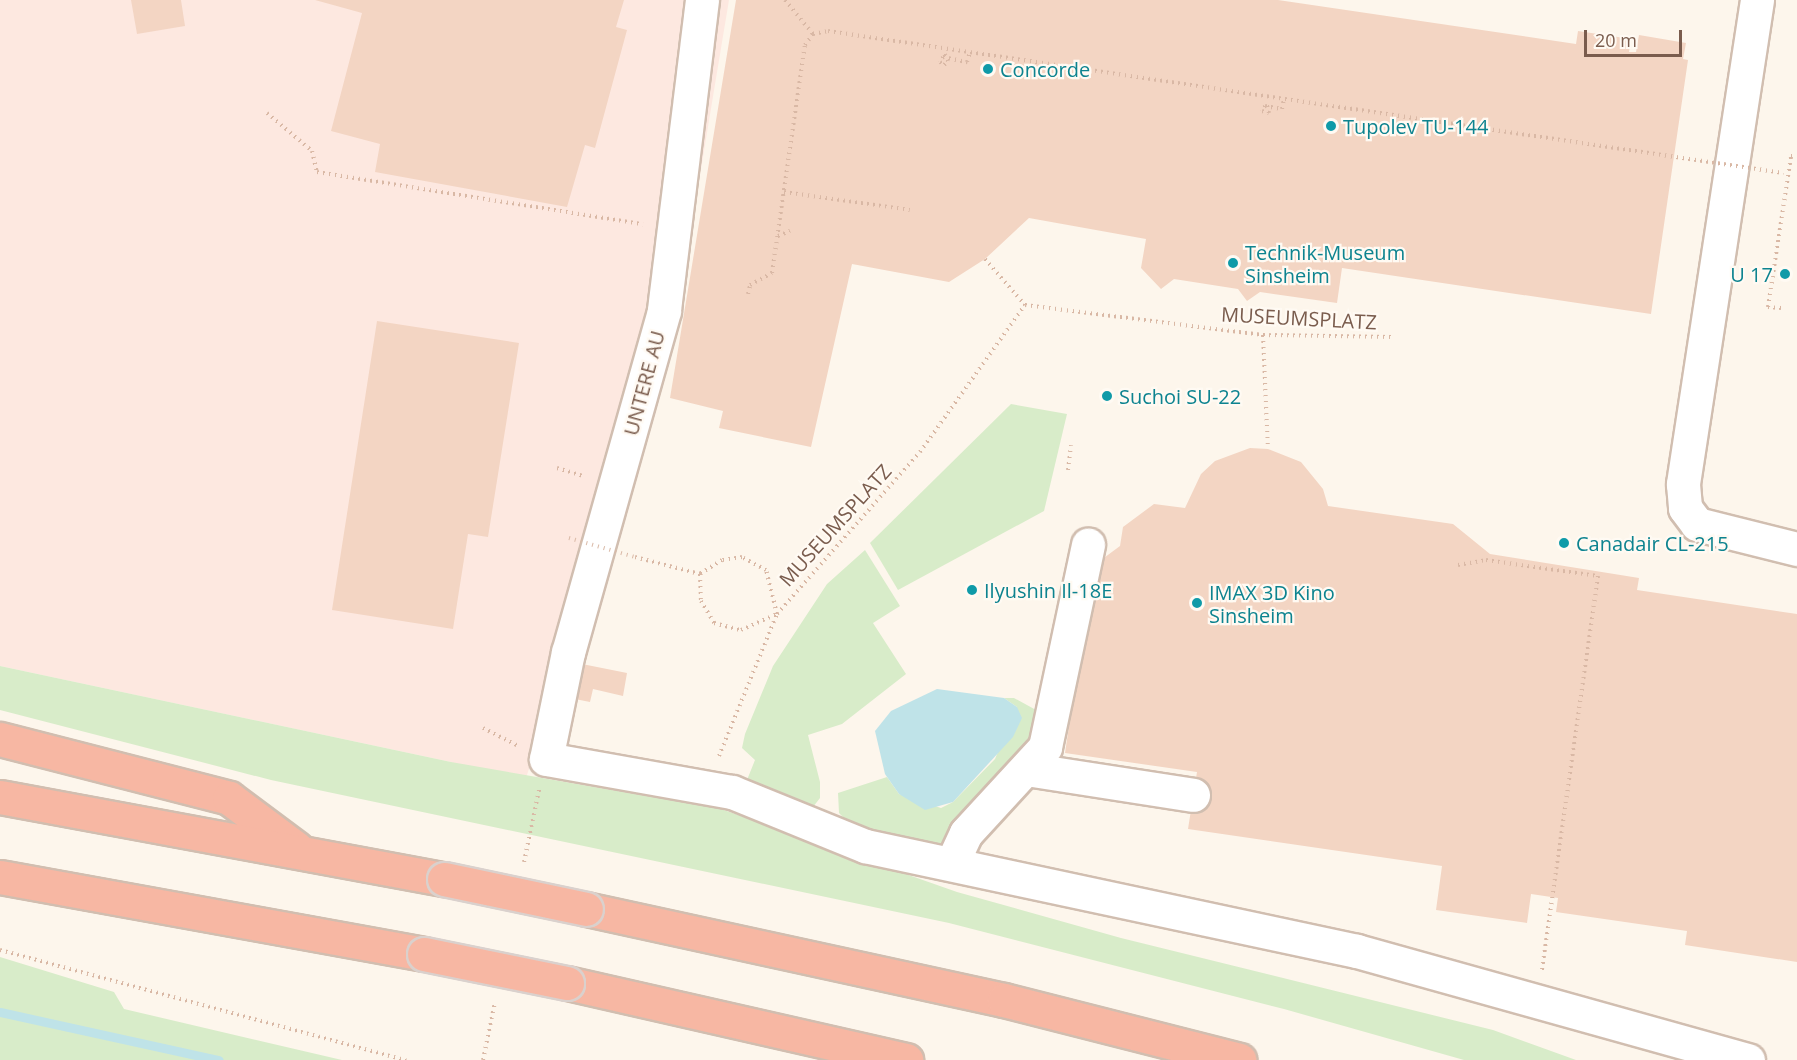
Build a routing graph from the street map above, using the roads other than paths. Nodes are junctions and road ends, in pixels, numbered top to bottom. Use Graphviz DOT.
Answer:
graph roads {
  1 [pos="702,0"];
  2 [pos="1758,0"];
  3 [pos="1088,545"];
  4 [pos="1797,549"];
  5 [pos="0,739"];
  6 [pos="1026,769"];
  7 [pos="1193,795"];
  8 [pos="0,797"];
  9 [pos="303,852"];
  10 [pos="952,863"];
  11 [pos="0,877"];
  12 [pos="906,1060"];
  13 [pos="1239,1060"];
  14 [pos="1748,1060"];
  1 -- 10 [label="lane, UNTERE AU"];
  2 -- 4 [label="lane"];
  3 -- 6 [label="lane"];
  5 -- 9 [label="highway"];
  6 -- 7 [label="lane"];
  6 -- 10 [label="lane"];
  8 -- 9 [label="highway"];
  9 -- 13 [label="highway, bridge"];
  10 -- 14 [label="lane"];
  11 -- 12 [label="highway, bridge"];
}
